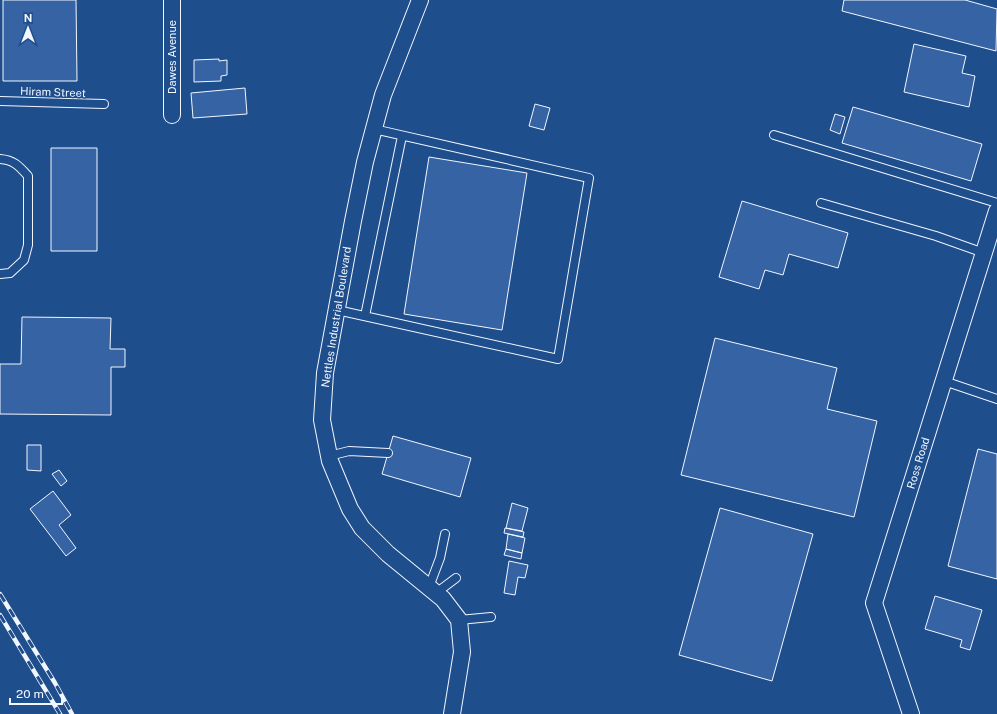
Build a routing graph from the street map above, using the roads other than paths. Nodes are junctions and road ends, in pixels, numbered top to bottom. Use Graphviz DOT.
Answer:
graph roads {
  1 [pos="172,0"];
  2 [pos="420,0"];
  3 [pos="0,101"];
  4 [pos="104,104"];
  5 [pos="172,115"];
  6 [pos="374,129"];
  7 [pos="774,135"];
  8 [pos="402,136"];
  9 [pos="0,159"];
  10 [pos="821,203"];
  11 [pos="997,203"];
  12 [pos="997,211"];
  13 [pos="984,253"];
  14 [pos="0,274"];
  15 [pos="337,310"];
  16 [pos="366,316"];
  17 [pos="944,381"];
  18 [pos="997,399"];
  19 [pos="388,453"];
  20 [pos="329,456"];
  21 [pos="444,534"];
  22 [pos="456,578"];
  23 [pos="433,590"];
  24 [pos="492,617"];
  25 [pos="459,620"];
  26 [pos="452,714"];
  27 [pos="911,714"];
  1 -- 5 [label="street, Dawes Avenue"];
  2 -- 6 [label="street, Nettles Industrial Boulevard"];
  3 -- 4 [label="lane, Hiram Street"];
  6 -- 8 [label="lane"];
  6 -- 15 [label="street, Nettles Industrial Boulevard"];
  7 -- 11 [label="lane"];
  8 -- 16 [label="lane"];
  8 -- 16 [label="lane"];
  9 -- 14 [label="lane"];
  10 -- 13 [label="lane"];
  12 -- 13 [label="street, Ross Road"];
  13 -- 17 [label="street, Ross Road"];
  15 -- 16 [label="lane"];
  15 -- 20 [label="street, Nettles Industrial Boulevard"];
  17 -- 18 [label="lane"];
  17 -- 27 [label="street, Ross Road"];
  19 -- 20 [label="lane"];
  20 -- 23 [label="street, Nettles Industrial Boulevard"];
  21 -- 23 [label="lane"];
  22 -- 23 [label="lane"];
  23 -- 25 [label="street, Nettles Industrial Boulevard"];
  24 -- 25 [label="lane"];
  25 -- 26 [label="street"];
}
